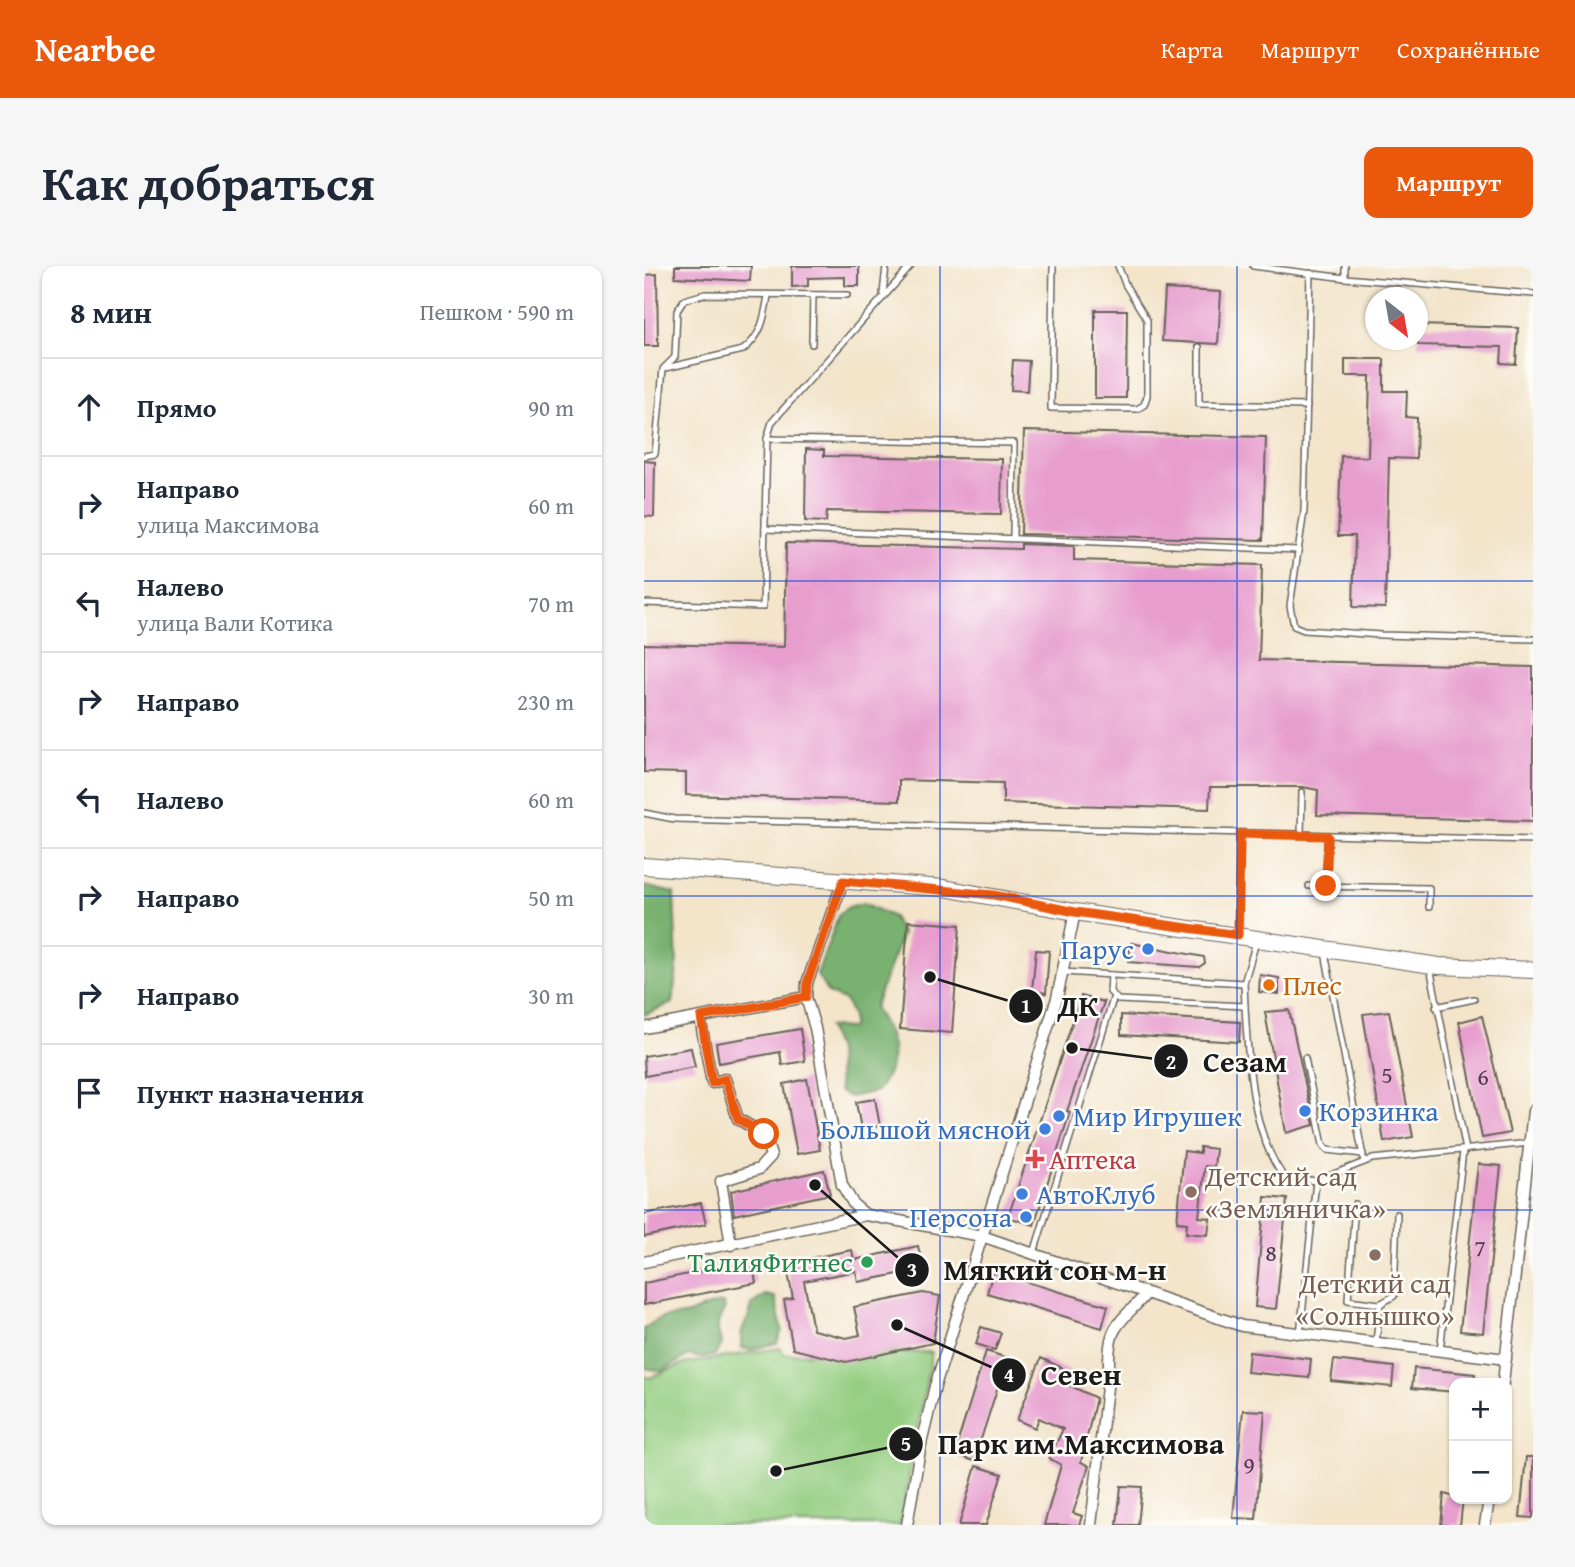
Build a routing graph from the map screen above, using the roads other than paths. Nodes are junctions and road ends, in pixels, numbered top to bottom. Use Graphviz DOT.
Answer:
graph roads {
  1 [pos="886,266"];
  2 [pos="911,266"];
  3 [pos="1053,266"];
  4 [pos="1118,266"];
  5 [pos="1253,266"];
  6 [pos="1345,266"];
  7 [pos="1310,273"];
  8 [pos="1345,278"];
  9 [pos="1533,294"];
  10 [pos="813,295"];
  11 [pos="847,295"];
  12 [pos="768,296"];
  13 [pos="883,298"];
  14 [pos="812,344"];
  15 [pos="1199,347"];
  16 [pos="663,369"];
  17 [pos="1307,406"];
  18 [pos="767,439"];
  19 [pos="644,456"];
  20 [pos="765,529"];
  21 [pos="1013,537"];
  22 [pos="1298,550"];
  23 [pos="644,603"];
  24 [pos="1533,639"];
  25 [pos="1302,792"];
  26 [pos="644,813"];
  27 [pos="1240,834"];
  28 [pos="1301,835"];
  29 [pos="1328,836"];
  30 [pos="1533,840"];
  31 [pos="644,866"];
  32 [pos="843,881"];
  33 [pos="1308,886"];
  34 [pos="1326,886"];
  35 [pos="1429,907"];
  36 [pos="1075,912"];
  37 [pos="1238,935"];
  38 [pos="1258,938"];
  39 [pos="1325,948"];
  40 [pos="1430,964"];
  41 [pos="1533,970"];
  42 [pos="1063,972"];
  43 [pos="1111,975"];
  44 [pos="1244,983"];
  45 [pos="1114,996"];
  46 [pos="806,997"];
  47 [pos="1474,999"];
  48 [pos="1245,1006"];
  49 [pos="1436,1007"];
  50 [pos="701,1017"];
  51 [pos="644,1028"];
  52 [pos="1305,1058"];
  53 [pos="1533,1111"];
  54 [pos="1464,1150"];
  55 [pos="1531,1150"];
  56 [pos="1363,1154"];
  57 [pos="1364,1162"];
  58 [pos="1316,1181"];
  59 [pos="1355,1204"];
  60 [pos="1397,1214"];
  61 [pos="866,1215"];
  62 [pos="982,1236"];
  63 [pos="731,1245"];
  64 [pos="1034,1254"];
  65 [pos="644,1262"];
  66 [pos="1146,1294"];
  67 [pos="1380,1304"];
  68 [pos="1300,1334"];
  69 [pos="1376,1343"];
  70 [pos="1440,1351"];
  71 [pos="1506,1359"];
  72 [pos="1504,1378"];
  73 [pos="1488,1504"];
  74 [pos="907,1525"];
  75 [pos="1091,1525"];
  76 [pos="1485,1525"];
  1 -- 13 [label="lane"];
  2 -- 13 [label="lane"];
  3 -- 4 [label="lane"];
  5 -- 7 [label="lane"];
  6 -- 8 [label="lane"];
  7 -- 8 [label="lane"];
  7 -- 17 [label="lane"];
  8 -- 9 [label="lane"];
  10 -- 11 [label="lane"];
  10 -- 12 [label="lane"];
  10 -- 14 [label="lane"];
  12 -- 16 [label="lane"];
  12 -- 16 [label="lane"];
  13 -- 18 [label="lane"];
  15 -- 17 [label="lane"];
  16 -- 19 [label="lane"];
  17 -- 22 [label="lane"];
  18 -- 20 [label="lane"];
  18 -- 21 [label="lane"];
  20 -- 21 [label="lane"];
  20 -- 23 [label="lane"];
  21 -- 22 [label="lane"];
  22 -- 24 [label="lane"];
  25 -- 28 [label="lane"];
  26 -- 27 [label="lane"];
  27 -- 28 [label="lane"];
  27 -- 37 [label="lane"];
  28 -- 29 [label="lane"];
  29 -- 30 [label="lane"];
  29 -- 34 [label="lane"];
  31 -- 32 [label="main road"];
  32 -- 36 [label="main road"];
  32 -- 46 [label="street"];
  33 -- 34 [label="lane"];
  34 -- 35 [label="lane"];
  36 -- 37 [label="main road"];
  36 -- 42 [label="street"];
  37 -- 38 [label="main road"];
  38 -- 39 [label="main road"];
  38 -- 44 [label="lane"];
  39 -- 40 [label="main road"];
  39 -- 56 [label="lane"];
  40 -- 41 [label="main road"];
  40 -- 49 [label="lane"];
  42 -- 43 [label="lane"];
  42 -- 62 [label="street"];
  43 -- 44 [label="lane"];
  43 -- 45 [label="lane"];
  44 -- 48 [label="lane"];
  45 -- 48 [label="lane"];
  45 -- 64 [label="lane"];
  46 -- 50 [label="street"];
  46 -- 61 [label="street"];
  47 -- 49 [label="lane"];
  48 -- 58 [label="lane"];
  49 -- 54 [label="lane"];
  50 -- 51 [label="street"];
  50 -- 63 [label="street"];
  52 -- 56 [label="lane"];
  53 -- 55 [label="street"];
  54 -- 55 [label="lane"];
  54 -- 57 [label="lane"];
  54 -- 70 [label="lane"];
  55 -- 71 [label="street"];
  56 -- 57 [label="lane"];
  57 -- 58 [label="lane"];
  58 -- 68 [label="lane"];
  59 -- 67 [label="lane"];
  60 -- 67 [label="lane"];
  61 -- 62 [label="street"];
  61 -- 63 [label="street"];
  62 -- 64 [label="street"];
  62 -- 74 [label="street"];
  63 -- 65 [label="street"];
  64 -- 66 [label="street"];
  66 -- 68 [label="street"];
  66 -- 75 [label="street"];
  67 -- 69 [label="lane"];
  68 -- 69 [label="street"];
  69 -- 70 [label="street"];
  70 -- 71 [label="street"];
  71 -- 72 [label="street"];
  73 -- 76 [label="street"];
}
